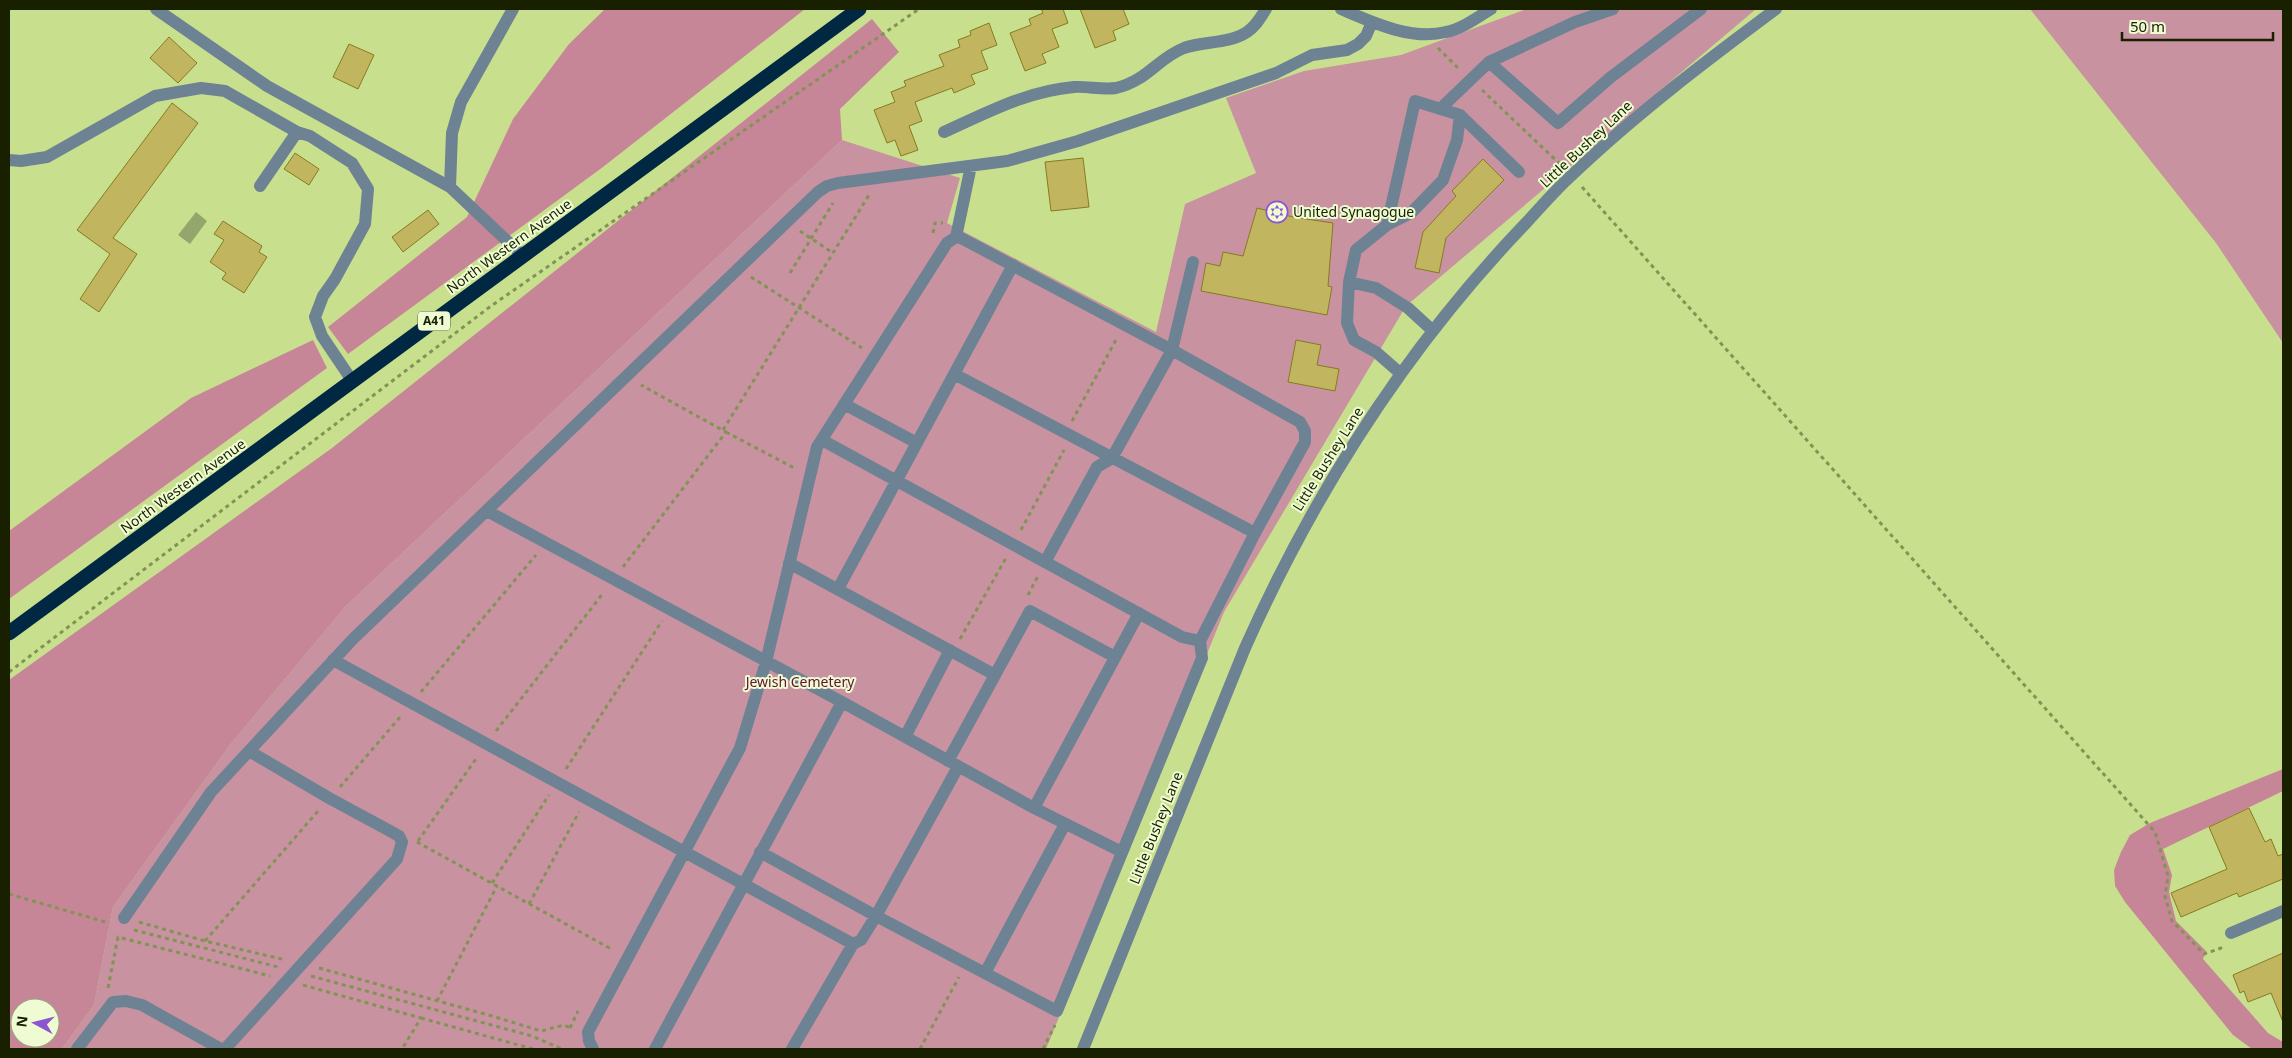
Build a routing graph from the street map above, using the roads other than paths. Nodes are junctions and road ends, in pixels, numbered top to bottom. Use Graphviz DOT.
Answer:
graph roads {
  1 [pos="156,9"];
  2 [pos="513,9"];
  3 [pos="859,9"];
  4 [pos="1266,9"];
  5 [pos="1341,9"];
  6 [pos="1491,9"];
  7 [pos="1613,9"];
  8 [pos="1701,9"];
  9 [pos="1776,9"];
  10 [pos="843,16"];
  11 [pos="1372,22"];
  12 [pos="1489,62"];
  13 [pos="1440,109"];
  14 [pos="1460,115"];
  15 [pos="297,132"];
  16 [pos="944,132"];
  17 [pos="9,160"];
  18 [pos="971,166"];
  19 [pos="1519,172"];
  20 [pos="260,186"];
  21 [pos="450,187"];
  22 [pos="1387,225"];
  23 [pos="956,237"];
  24 [pos="523,256"];
  25 [pos="1193,262"];
  26 [pos="1013,265"];
  27 [pos="1349,282"];
  28 [pos="1432,330"];
  29 [pos="1172,350"];
  30 [pos="1400,373"];
  31 [pos="954,374"];
  32 [pos="353,382"];
  33 [pos="844,404"];
  34 [pos="822,440"];
  35 [pos="917,443"];
  36 [pos="1112,458"];
  37 [pos="897,481"];
  38 [pos="487,511"];
  39 [pos="1255,533"];
  40 [pos="1045,562"];
  41 [pos="789,563"];
  42 [pos="838,590"];
  43 [pos="1139,613"];
  44 [pos="9,633"];
  45 [pos="1200,641"];
  46 [pos="950,650"];
  47 [pos="1115,657"];
  48 [pos="333,660"];
  49 [pos="766,662"];
  50 [pos="995,675"];
  51 [pos="842,702"];
  52 [pos="905,737"];
  53 [pos="249,751"];
  54 [pos="953,764"];
  55 [pos="1034,808"];
  56 [pos="1065,824"];
  57 [pos="760,852"];
  58 [pos="1122,852"];
  59 [pos="685,853"];
  60 [pos="742,884"];
  61 [pos="2283,911"];
  62 [pos="876,916"];
  63 [pos="124,918"];
  64 [pos="2232,933"];
  65 [pos="853,944"];
  66 [pos="985,973"];
  67 [pos="77,1049"];
  68 [pos="221,1049"];
  69 [pos="225,1049"];
  70 [pos="593,1049"];
  71 [pos="655,1049"];
  72 [pos="792,1049"];
  73 [pos="1084,1049"];
  1 -- 21 [label="street"];
  2 -- 21 [label="street"];
  3 -- 10 [label="highway, North Western Avenue / A41"];
  4 -- 16 [label="street"];
  5 -- 11 [label="street"];
  6 -- 11 [label="street"];
  7 -- 12 [label="street"];
  8 -- 12 [label="street"];
  9 -- 28 [label="street, Little Bushey Lane"];
  10 -- 24 [label="highway, North Western Avenue / A41"];
  11 -- 18 [label="street"];
  12 -- 13 [label="street"];
  13 -- 14 [label="street"];
  13 -- 22 [label="street"];
  14 -- 19 [label="street"];
  14 -- 22 [label="street"];
  15 -- 17 [label="street"];
  15 -- 20 [label="street"];
  15 -- 32 [label="street"];
  18 -- 23 [label="street"];
  18 -- 38 [label="street"];
  21 -- 24 [label="street"];
  22 -- 27 [label="street"];
  23 -- 26 [label="street"];
  23 -- 33 [label="street"];
  24 -- 32 [label="highway, North Western Avenue / A41"];
  25 -- 29 [label="street"];
  26 -- 29 [label="street"];
  26 -- 31 [label="street"];
  27 -- 28 [label="street"];
  27 -- 30 [label="street"];
  28 -- 30 [label="street, Little Bushey Lane"];
  29 -- 36 [label="street"];
  29 -- 39 [label="street"];
  30 -- 73 [label="street, Little Bushey Lane"];
  31 -- 35 [label="street"];
  31 -- 36 [label="street"];
  32 -- 44 [label="highway, North Western Avenue / A41"];
  33 -- 34 [label="street"];
  33 -- 35 [label="street"];
  34 -- 37 [label="street"];
  34 -- 41 [label="street"];
  35 -- 37 [label="street"];
  36 -- 39 [label="street"];
  36 -- 40 [label="street"];
  37 -- 40 [label="street"];
  37 -- 42 [label="street"];
  38 -- 48 [label="street"];
  38 -- 49 [label="street"];
  39 -- 45 [label="street"];
  40 -- 43 [label="street"];
  41 -- 42 [label="street"];
  41 -- 49 [label="street"];
  42 -- 46 [label="street"];
  43 -- 45 [label="street"];
  43 -- 47 [label="street"];
  45 -- 58 [label="street"];
  46 -- 50 [label="street"];
  46 -- 52 [label="street"];
  47 -- 50 [label="street"];
  47 -- 55 [label="street"];
  48 -- 53 [label="street"];
  48 -- 59 [label="street"];
  49 -- 51 [label="street"];
  49 -- 59 [label="street"];
  50 -- 54 [label="street"];
  51 -- 52 [label="street"];
  51 -- 57 [label="street"];
  52 -- 54 [label="street"];
  53 -- 63 [label="street"];
  53 -- 69 [label="street"];
  54 -- 55 [label="street"];
  54 -- 62 [label="street"];
  55 -- 56 [label="street"];
  56 -- 58 [label="street"];
  56 -- 66 [label="street"];
  57 -- 60 [label="street"];
  57 -- 62 [label="street"];
  58 -- 66 [label="street"];
  59 -- 60 [label="street"];
  59 -- 70 [label="street"];
  60 -- 65 [label="street"];
  60 -- 71 [label="street"];
  61 -- 64 [label="street"];
  62 -- 65 [label="street"];
  62 -- 66 [label="street"];
  65 -- 72 [label="street"];
  67 -- 68 [label="street"];
}
